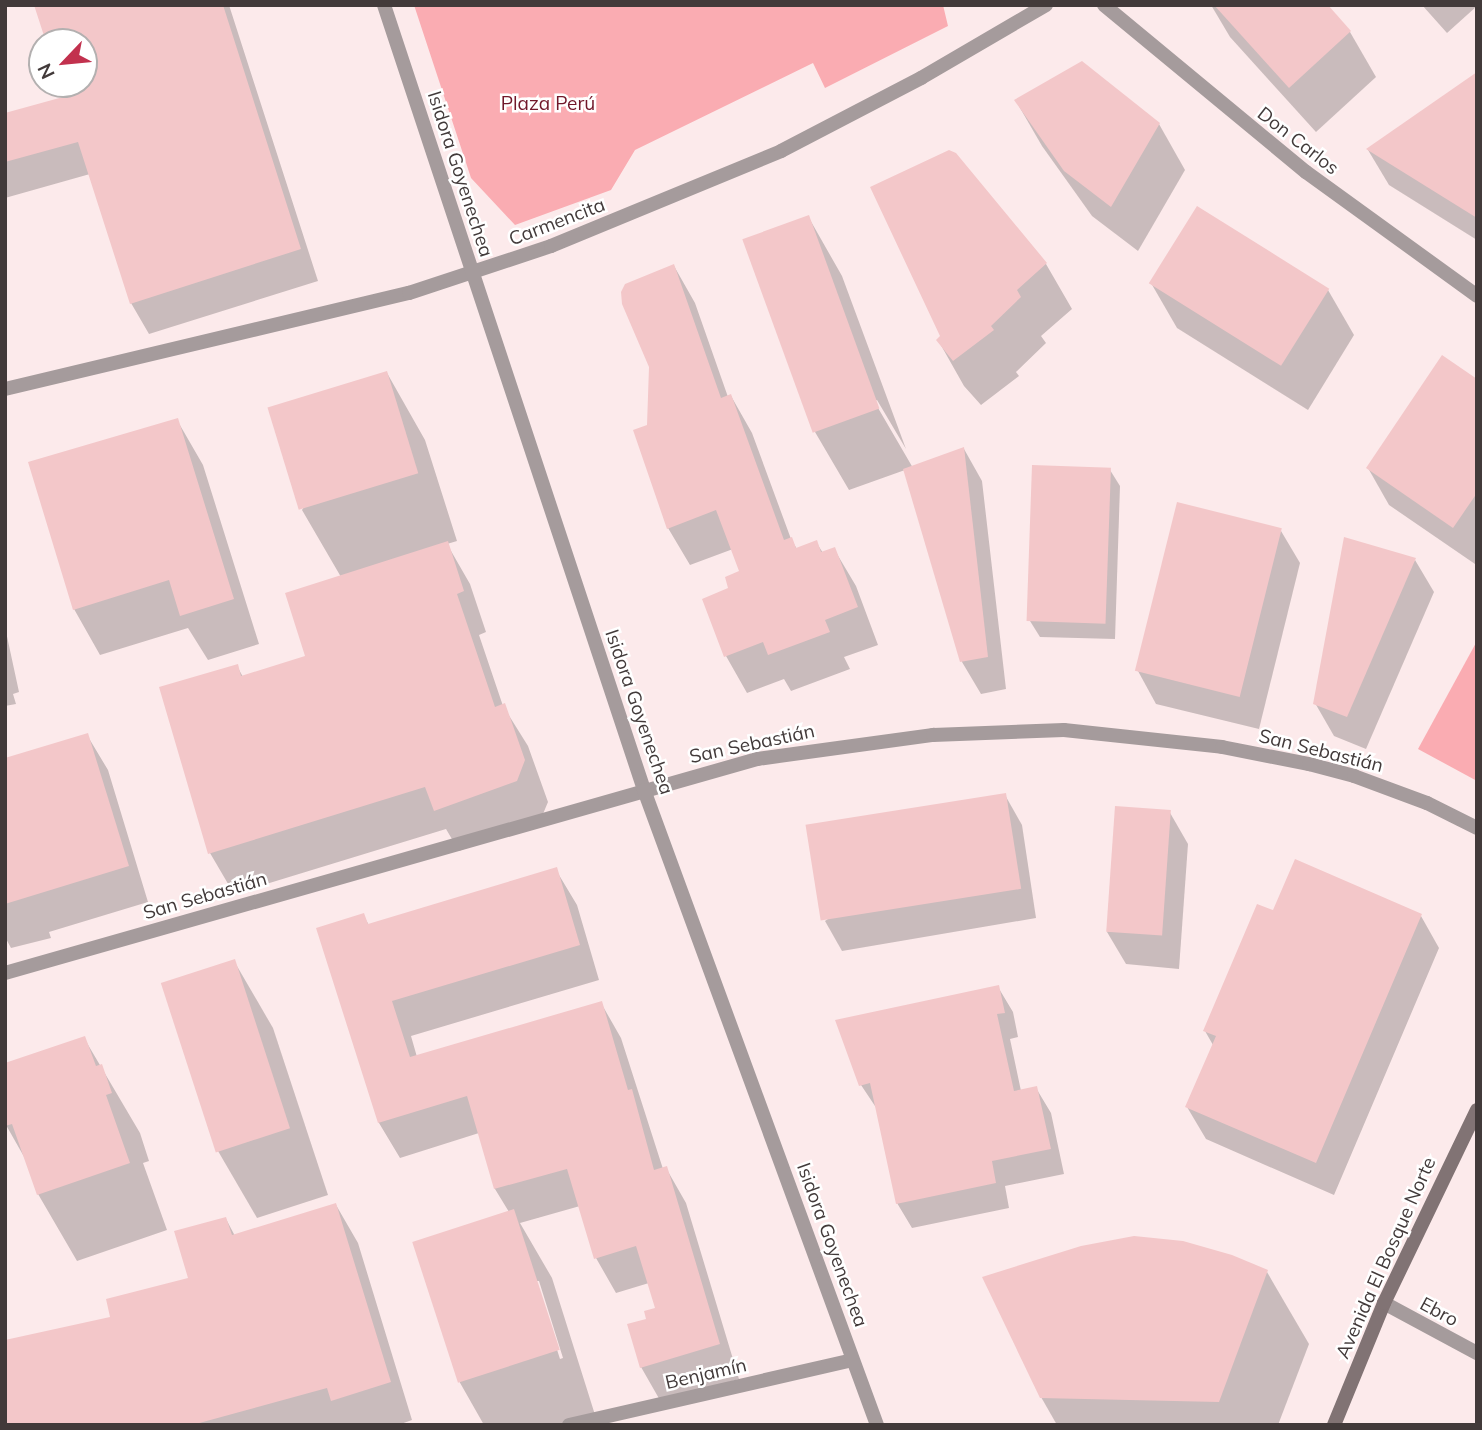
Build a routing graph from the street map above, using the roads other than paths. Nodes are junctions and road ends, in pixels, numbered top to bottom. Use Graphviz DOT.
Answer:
graph roads {
  1 [pos="384,5"];
  2 [pos="1046,5"];
  3 [pos="1104,5"];
  4 [pos="473,274"];
  5 [pos="1477,296"];
  6 [pos="5,389"];
  7 [pos="644,790"];
  8 [pos="1477,828"];
  9 [pos="5,974"];
  10 [pos="1477,1110"];
  11 [pos="1384,1303"];
  12 [pos="1477,1353"];
  13 [pos="852,1360"];
  14 [pos="569,1425"];
  15 [pos="877,1425"];
  16 [pos="1334,1425"];
  1 -- 4 [label="street, Isidora Goyenechea"];
  2 -- 4 [label="street, Carmencita"];
  3 -- 5 [label="street, Don Carlos"];
  4 -- 6 [label="street, Carmencita"];
  4 -- 7 [label="street, Isidora Goyenechea"];
  7 -- 8 [label="street, San Sebastián"];
  7 -- 9 [label="street, San Sebastián"];
  7 -- 13 [label="street, Isidora Goyenechea"];
  10 -- 11 [label="main road, Avenida El Bosque Norte"];
  11 -- 12 [label="street, Ebro"];
  11 -- 16 [label="main road, Avenida El Bosque Norte"];
  13 -- 14 [label="street, Benjamín"];
  13 -- 15 [label="street, Isidora Goyenechea"];
}
